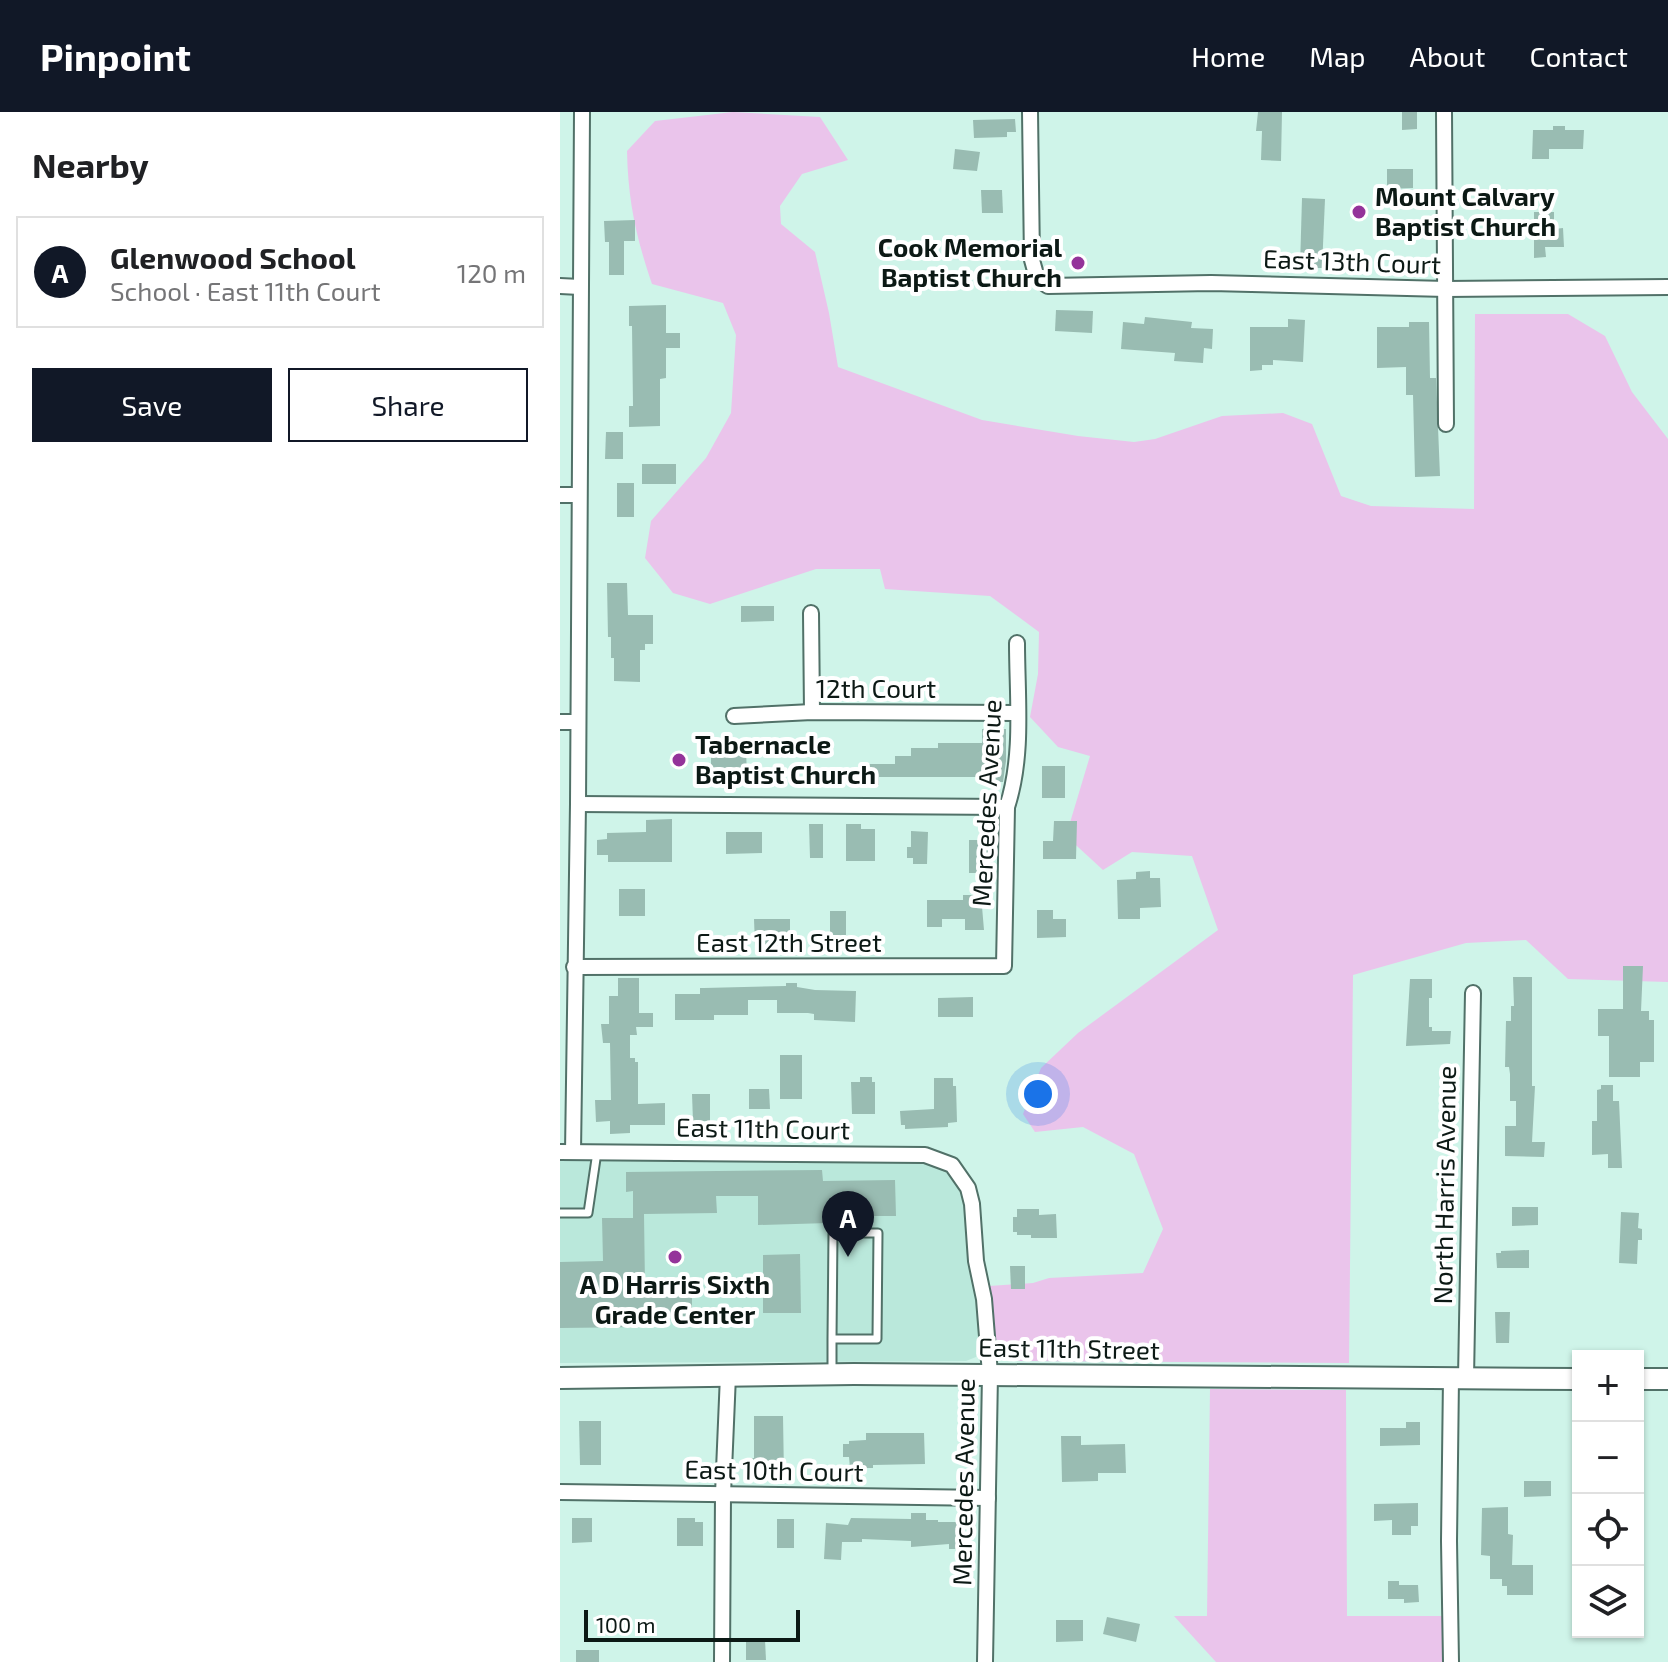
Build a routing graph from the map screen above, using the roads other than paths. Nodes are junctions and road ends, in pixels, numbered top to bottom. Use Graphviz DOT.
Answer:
graph roads {
  1 [pos="582,112"];
  2 [pos="1030,112"];
  3 [pos="1444,112"];
  4 [pos="560,286"];
  5 [pos="580,287"];
  6 [pos="1668,287"];
  7 [pos="1446,289"];
  8 [pos="1446,424"];
  9 [pos="560,495"];
  10 [pos="578,495"];
  11 [pos="811,613"];
  12 [pos="1017,643"];
  13 [pos="812,712"];
  14 [pos="1017,713"];
  15 [pos="734,716"];
  16 [pos="560,722"];
  17 [pos="578,722"];
  18 [pos="578,804"];
  19 [pos="1007,807"];
  20 [pos="567,934"];
  21 [pos="1004,966"];
  22 [pos="574,967"];
  23 [pos="1473,993"];
  24 [pos="566,1152"];
  25 [pos="597,1152"];
  26 [pos="952,1165"];
  27 [pos="560,1213"];
  28 [pos="832,1339"];
  29 [pos="832,1374"];
  30 [pos="990,1374"];
  31 [pos="728,1375"];
  32 [pos="560,1378"];
  33 [pos="1459,1378"];
  34 [pos="1572,1379"];
  35 [pos="1644,1379"];
  36 [pos="1668,1379"];
  37 [pos="560,1492"];
  38 [pos="723,1494"];
  39 [pos="988,1498"];
  40 [pos="722,1662"];
  41 [pos="985,1662"];
  42 [pos="1451,1662"];
  1 -- 5 [label="street"];
  2 -- 7 [label="street, East 13th Court"];
  3 -- 7 [label="street"];
  4 -- 5 [label="street"];
  5 -- 10 [label="street"];
  6 -- 7 [label="street, East 13th Court"];
  7 -- 8 [label="street"];
  9 -- 10 [label="street"];
  10 -- 17 [label="street"];
  11 -- 13 [label="street"];
  12 -- 14 [label="street, Mercedes Avenue"];
  13 -- 14 [label="street, 12th Court"];
  13 -- 15 [label="street, 12th Court"];
  14 -- 19 [label="street, Mercedes Avenue"];
  16 -- 17 [label="street"];
  17 -- 18 [label="street"];
  18 -- 19 [label="street"];
  18 -- 20 [label="street"];
  19 -- 21 [label="street, Mercedes Avenue"];
  20 -- 22 [label="street"];
  21 -- 22 [label="street, East 12th Street"];
  22 -- 24 [label="street"];
  23 -- 33 [label="street, North Harris Avenue"];
  24 -- 25 [label="street, East 11th Court"];
  25 -- 26 [label="street, East 11th Court"];
  25 -- 27 [label="lane"];
  26 -- 30 [label="street, Mercedes Avenue"];
  28 -- 28 [label="lane"];
  28 -- 29 [label="lane"];
  29 -- 30 [label="main road, East 11th Street"];
  29 -- 31 [label="main road, East 11th Street"];
  30 -- 33 [label="main road, East 11th Street"];
  30 -- 39 [label="street, Mercedes Avenue"];
  31 -- 32 [label="main road, East 11th Street"];
  31 -- 38 [label="street"];
  33 -- 34 [label="main road, East 11th Street"];
  33 -- 42 [label="street, North Harris Avenue"];
  35 -- 36 [label="main road"];
  37 -- 38 [label="street, East 10th Court"];
  38 -- 39 [label="street, East 10th Court"];
  38 -- 40 [label="street"];
  39 -- 41 [label="street, Mercedes Avenue"];
}
